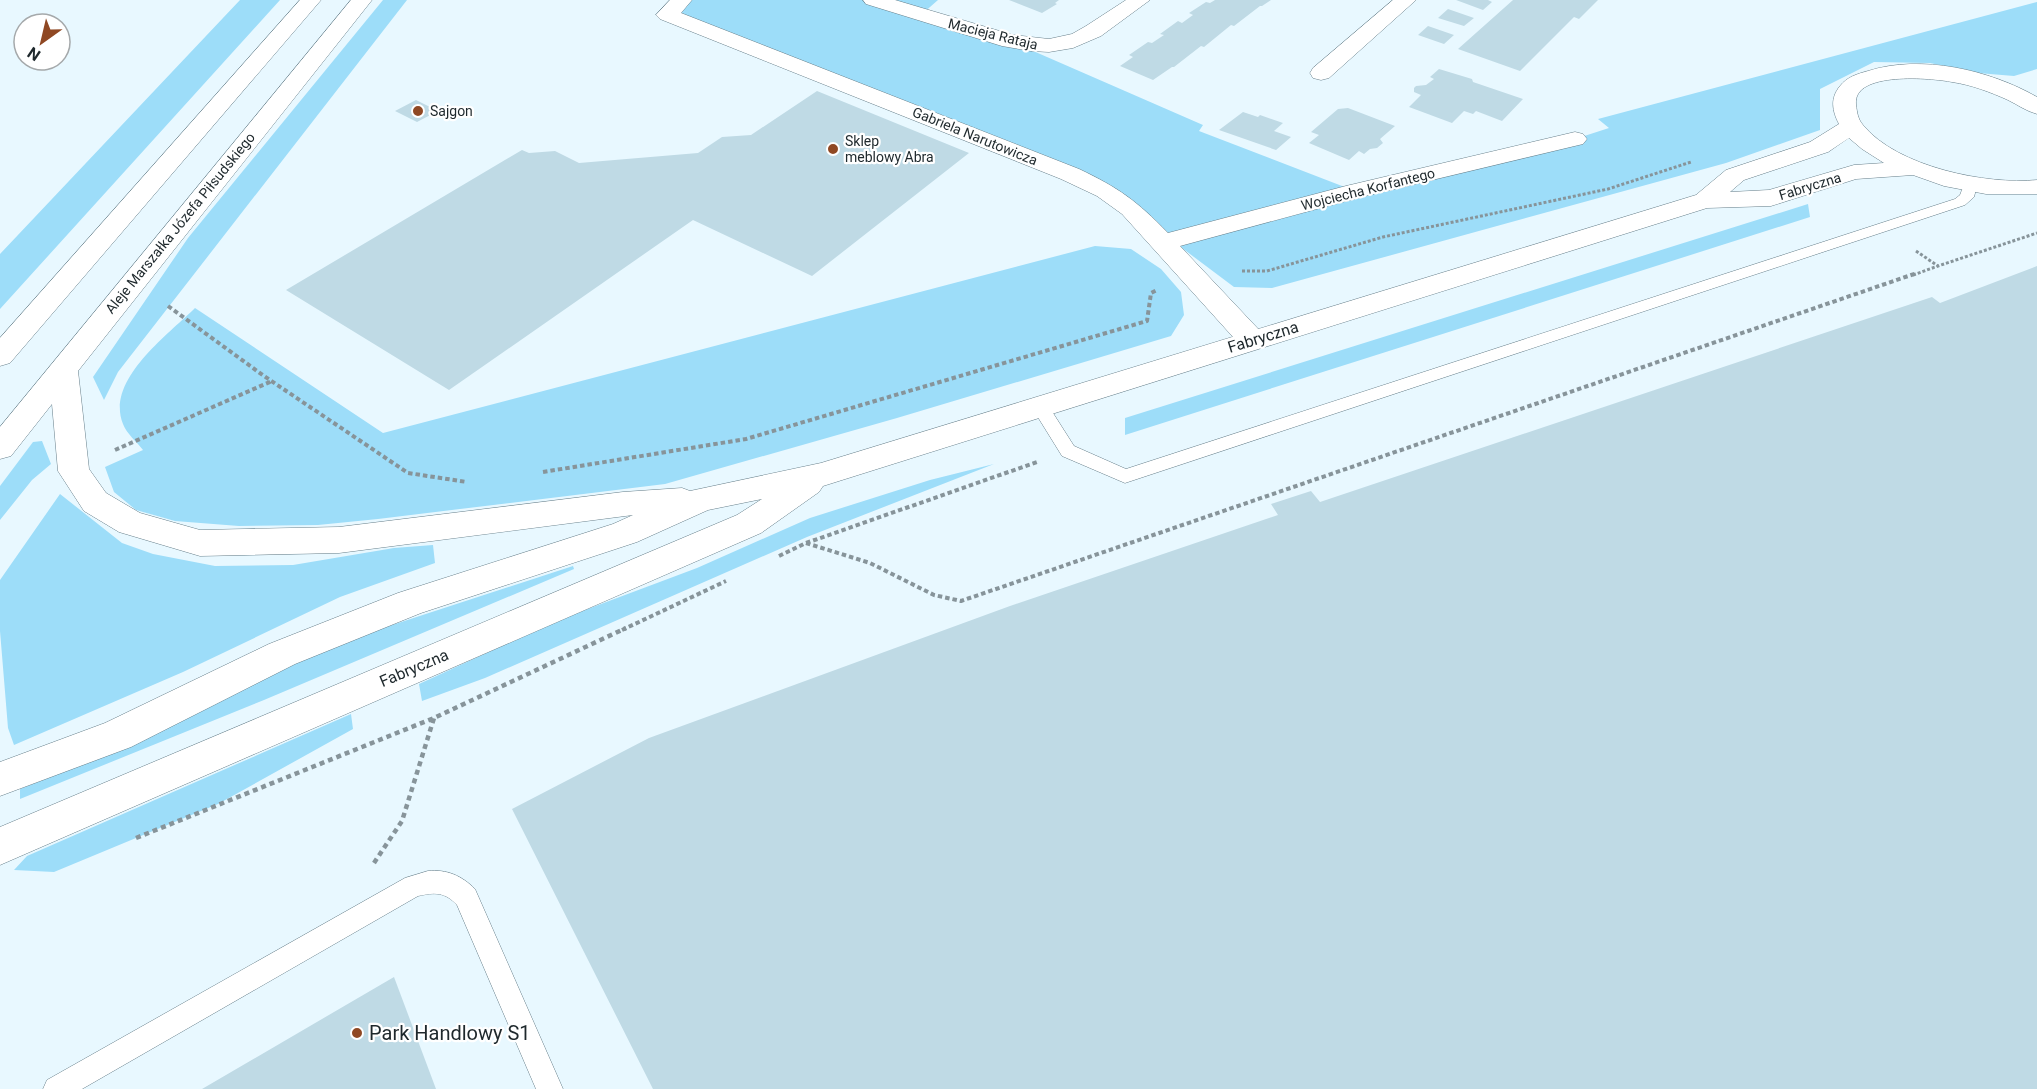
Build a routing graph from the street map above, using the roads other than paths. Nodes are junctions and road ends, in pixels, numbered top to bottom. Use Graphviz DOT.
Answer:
graph roads {
  1 [pos="310,0"];
  2 [pos="362,0"];
  3 [pos="682,0"];
  4 [pos="873,0"];
  5 [pos="938,0"];
  6 [pos="1140,0"];
  7 [pos="1406,0"];
  8 [pos="922,15"];
  9 [pos="1321,73"];
  10 [pos="2037,83"];
  11 [pos="1995,87"];
  12 [pos="2037,107"];
  13 [pos="1852,126"];
  14 [pos="1575,139"];
  15 [pos="1914,168"];
  16 [pos="1970,184"];
  17 [pos="2033,189"];
  18 [pos="1705,200"];
  19 [pos="1162,243"];
  20 [pos="1252,340"];
  21 [pos="0,356"];
  22 [pos="63,370"];
  23 [pos="1040,406"];
  24 [pos="0,448"];
  25 [pos="821,475"];
  26 [pos="702,500"];
  27 [pos="0,779"];
  28 [pos="0,846"];
  29 [pos="56,1089"];
  30 [pos="550,1089"];
  1 -- 21 [label="street"];
  2 -- 22 [label="street, Aleje Marszałka Józefa Piłsudskiego"];
  3 -- 19 [label="street, Gabriela Narutowicza"];
  4 -- 8 [label="street, Macieja Rataja"];
  5 -- 8 [label="street"];
  6 -- 8 [label="street, Macieja Rataja"];
  7 -- 9 [label="street"];
  10 -- 11 [label="street"];
  11 -- 12 [label="street"];
  11 -- 13 [label="street"];
  13 -- 15 [label="street"];
  13 -- 18 [label="street, Fabryczna"];
  14 -- 19 [label="street, Wojciecha Korfantego"];
  15 -- 16 [label="street"];
  15 -- 18 [label="street, Fabryczna"];
  16 -- 17 [label="street"];
  16 -- 23 [label="lane"];
  18 -- 20 [label="street, Fabryczna"];
  19 -- 20 [label="street, Gabriela Narutowicza"];
  20 -- 23 [label="street, Fabryczna"];
  22 -- 24 [label="street, Aleje Marszałka Józefa Piłsudskiego"];
  22 -- 26 [label="street"];
  23 -- 25 [label="street, Fabryczna"];
  25 -- 26 [label="street, Fabryczna"];
  25 -- 28 [label="street, Fabryczna"];
  26 -- 27 [label="street, Fabryczna"];
  29 -- 30 [label="lane"];
}
